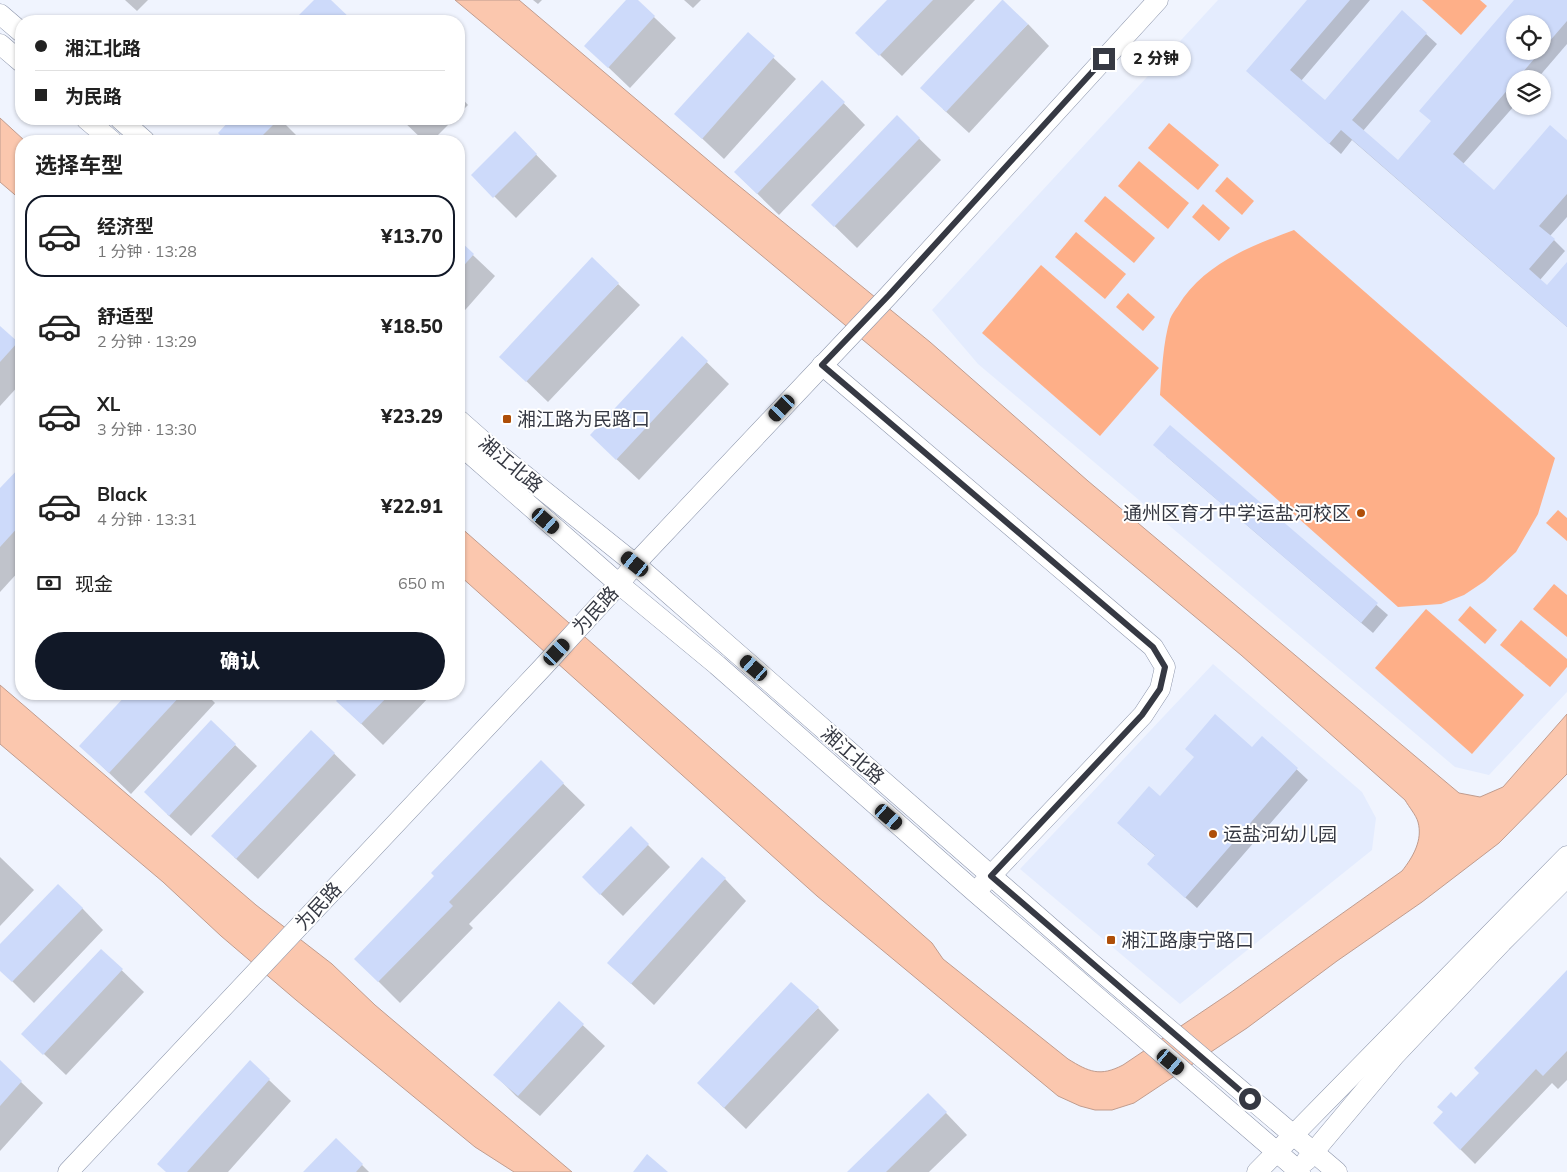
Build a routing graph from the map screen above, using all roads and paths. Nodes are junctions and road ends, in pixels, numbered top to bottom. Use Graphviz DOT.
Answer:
graph roads {
  1 [pos="1158,0"];
  2 [pos="0,14"];
  3 [pos="15,27"];
  4 [pos="0,44"];
  5 [pos="15,57"];
  6 [pos="93,125"];
  7 [pos="127,125"];
  8 [pos="105,135"];
  9 [pos="138,135"];
  10 [pos="822,365"];
  11 [pos="465,425"];
  12 [pos="465,449"];
  13 [pos="635,564"];
  14 [pos="619,584"];
  15 [pos="1567,856"];
  16 [pos="991,876"];
  17 [pos="1567,877"];
  18 [pos="975,892"];
  19 [pos="1294,1136"];
  20 [pos="1276,1152"];
  21 [pos="1313,1152"];
  22 [pos="68,1172"];
  23 [pos="1257,1172"];
  24 [pos="1298,1172"];
  25 [pos="1337,1172"];
  1 -- 10 [label="street, 为民路"];
  2 -- 3 [label="street"];
  4 -- 5 [label="street"];
  6 -- 8 [label="street"];
  7 -- 9 [label="street"];
  10 -- 13 [label="street, 为民路"];
  10 -- 16 [label="street"];
  11 -- 13 [label="street, 湘江北路"];
  12 -- 14 [label="street, 湘江北路"];
  13 -- 14 [label="street, 为民路"];
  13 -- 16 [label="street, 湘江北路"];
  14 -- 18 [label="street, 湘江北路"];
  14 -- 22 [label="street, 为民路"];
  15 -- 19 [label="street"];
  16 -- 18 [label="street"];
  16 -- 19 [label="street, 湘江北路"];
  17 -- 21 [label="street"];
  18 -- 20 [label="street, 湘江北路"];
  19 -- 20 [label="street"];
  19 -- 21 [label="street, 湘江北路"];
  20 -- 23 [label="street"];
  20 -- 24 [label="street, 湘江北路"];
  21 -- 24 [label="street"];
  21 -- 25 [label="street, 湘江北路"];
}
